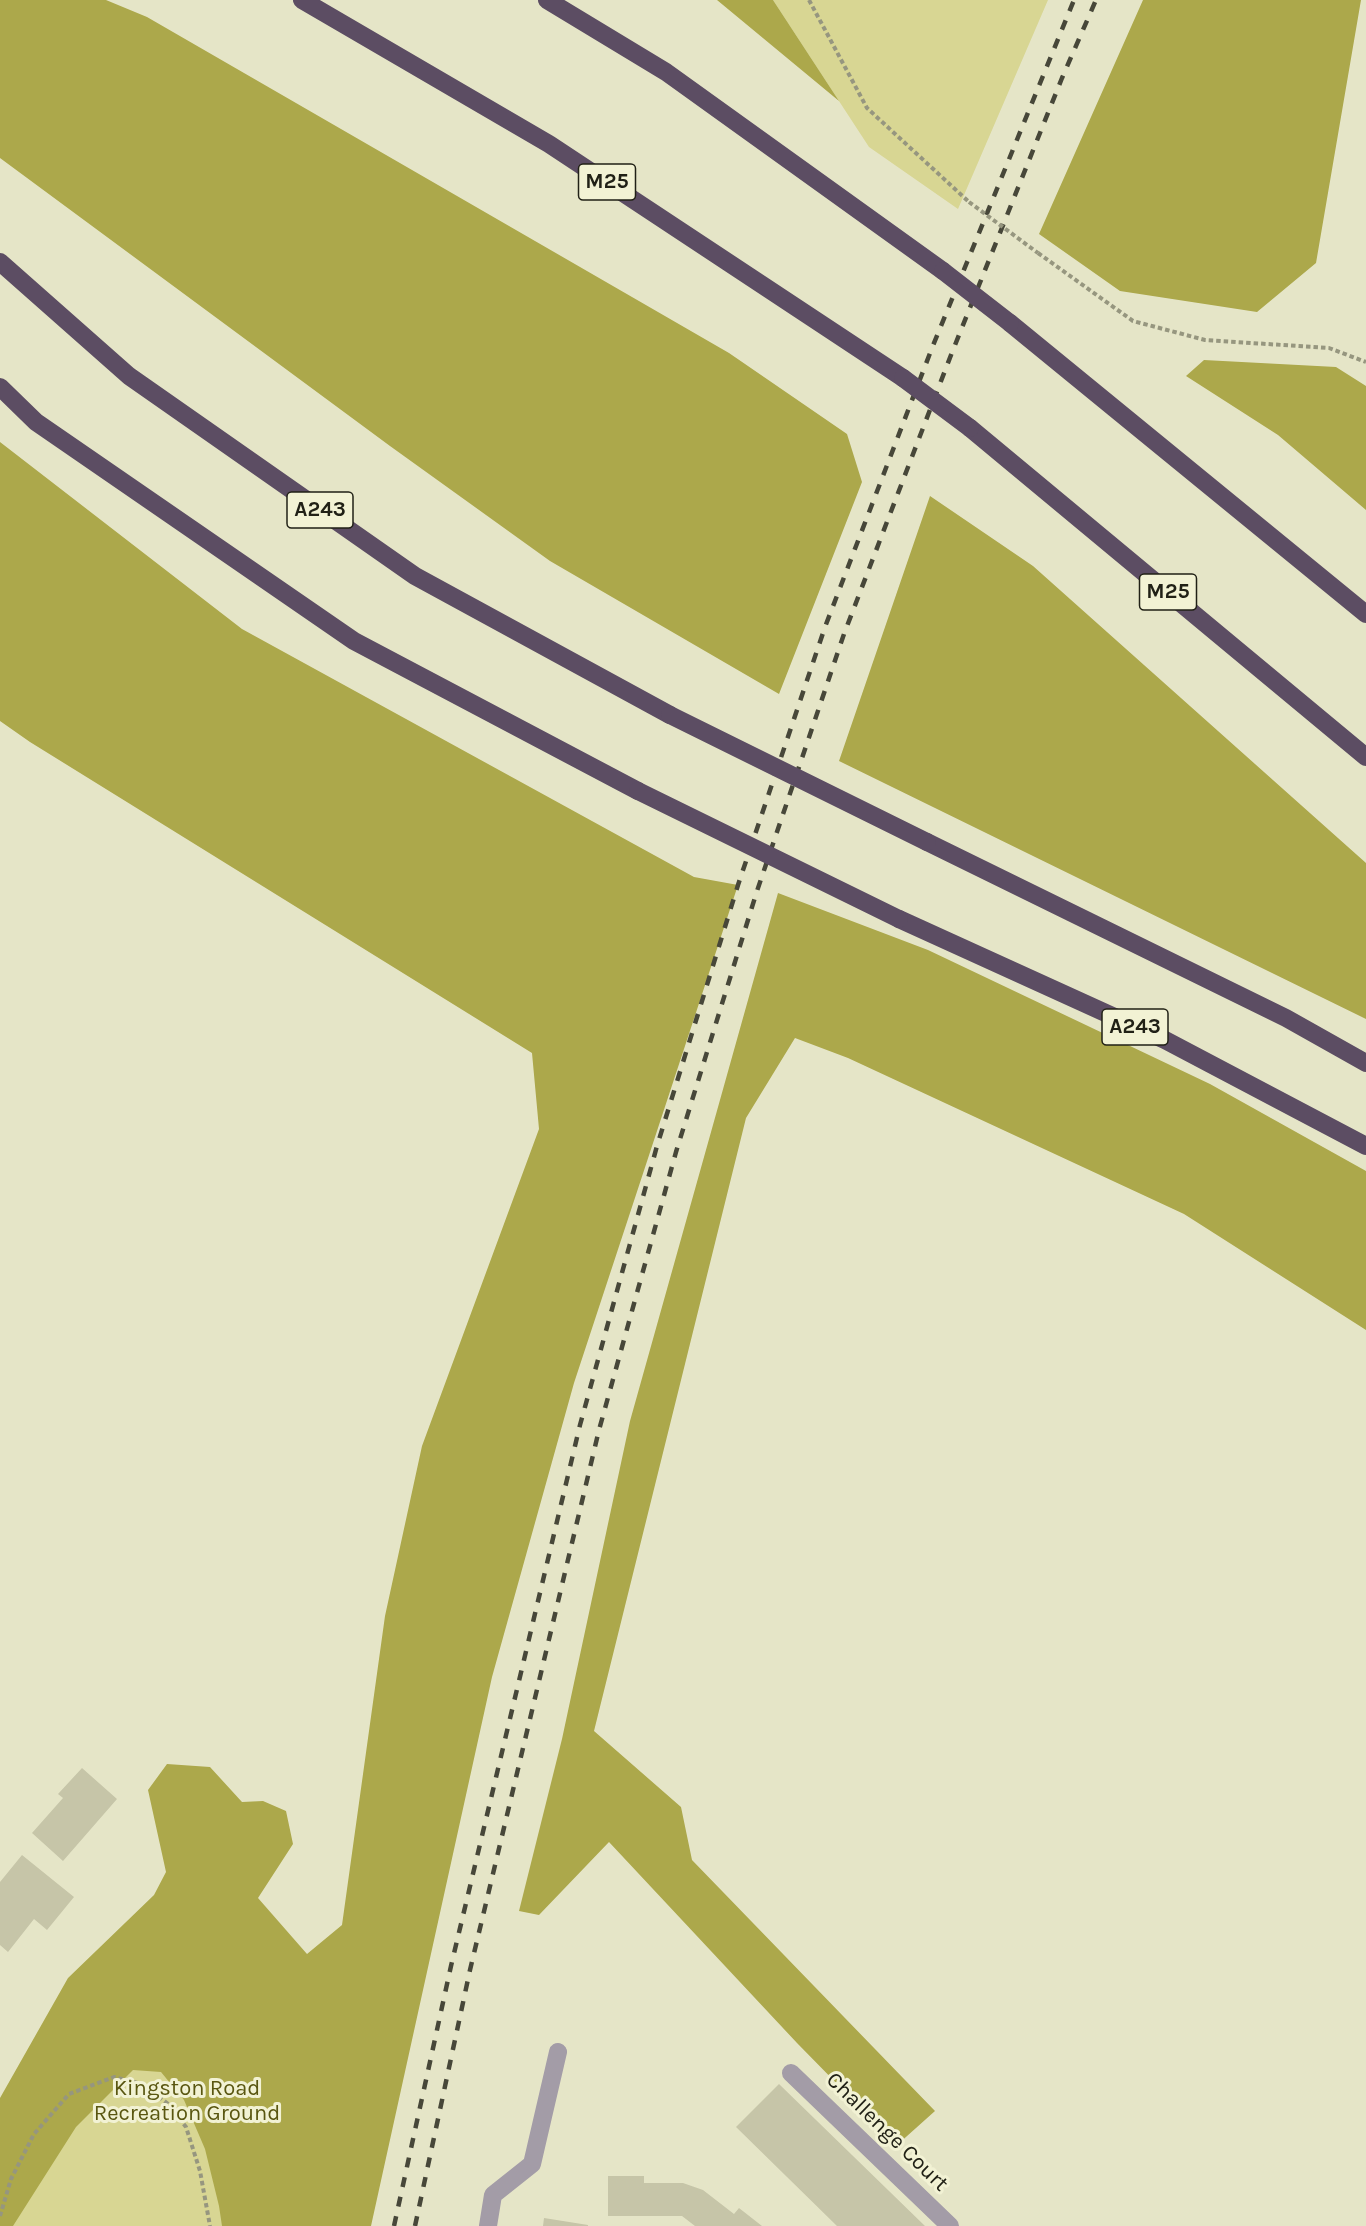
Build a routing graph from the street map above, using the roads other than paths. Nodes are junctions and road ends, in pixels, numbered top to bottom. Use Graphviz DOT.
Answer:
graph roads {
  1 [pos="302,0"];
  2 [pos="547,0"];
  3 [pos="0,262"];
  4 [pos="0,387"];
  5 [pos="1366,614"];
  6 [pos="1366,757"];
  7 [pos="1366,1064"];
  8 [pos="1366,1146"];
  9 [pos="558,2052"];
  10 [pos="791,2073"];
  11 [pos="488,2226"];
  12 [pos="950,2226"];
  1 -- 6 [label="highway, M25, bridge"];
  2 -- 5 [label="highway, bridge"];
  3 -- 7 [label="highway, A243, bridge"];
  4 -- 8 [label="highway, A243, bridge"];
  9 -- 11 [label="lane"];
  10 -- 12 [label="lane, Challenge Court"];
}
